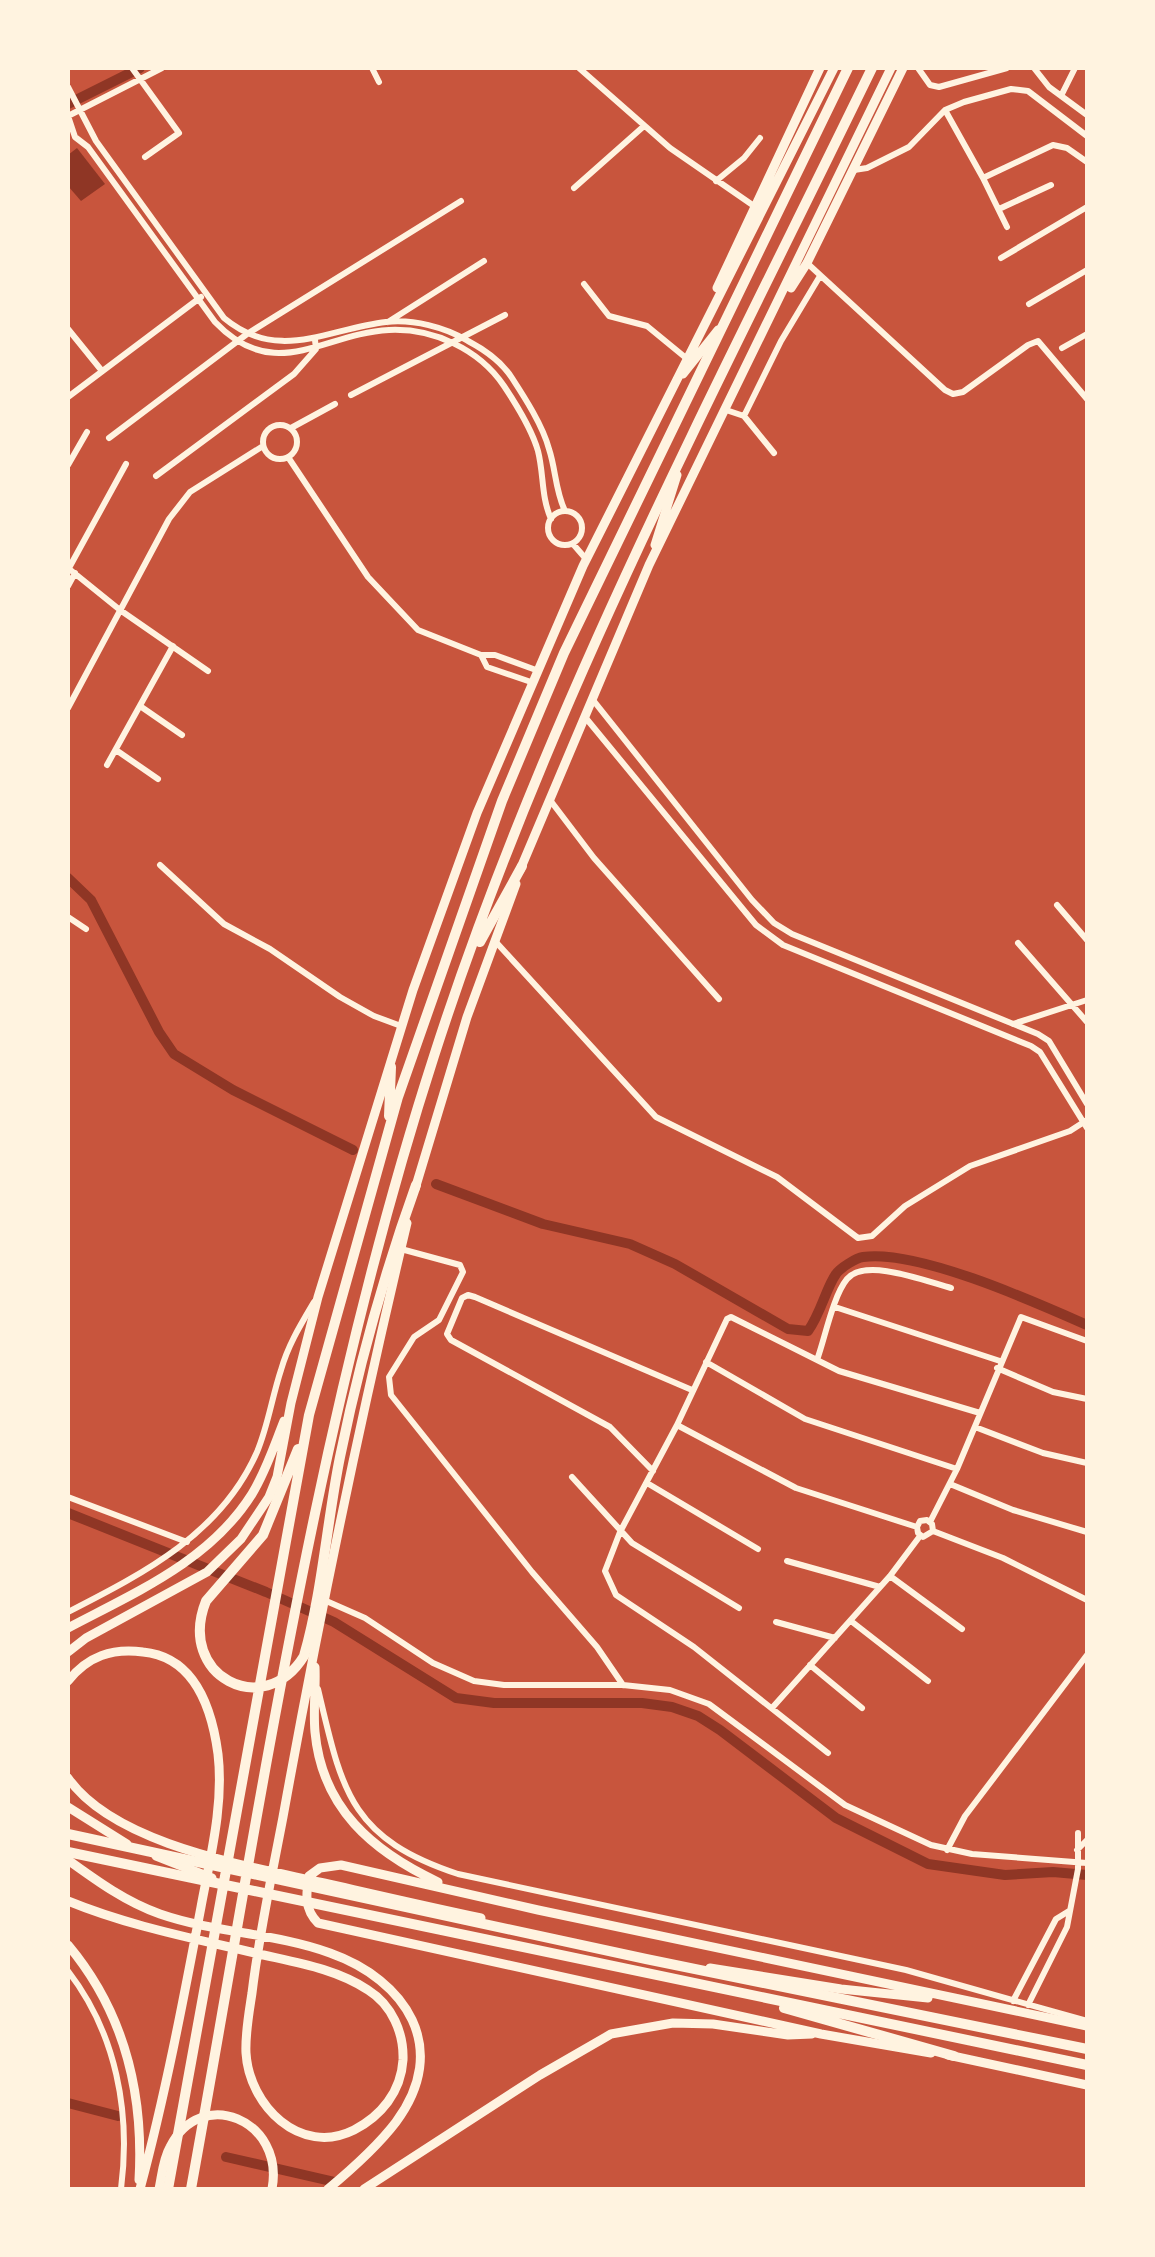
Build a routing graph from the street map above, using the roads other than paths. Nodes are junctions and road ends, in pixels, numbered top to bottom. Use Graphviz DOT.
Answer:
graph roads {
  1 [pos="162,68"];
  2 [pos="372,68"];
  3 [pos="579,68"];
  4 [pos="820,68"];
  5 [pos="834,68"];
  6 [pos="848,68"];
  7 [pos="872,68"];
  8 [pos="891,68"];
  9 [pos="903,68"];
  10 [pos="918,68"];
  11 [pos="1007,68"];
  12 [pos="1034,68"];
  13 [pos="1074,68"];
  14 [pos="135,74"];
  15 [pos="379,82"];
  16 [pos="69,90"];
  17 [pos="1061,96"];
  18 [pos="79,110"];
  19 [pos="945,110"];
  20 [pos="1087,115"];
  21 [pos="68,116"];
  22 [pos="644,126"];
  23 [pos="1087,136"];
  24 [pos="760,138"];
  25 [pos="96,141"];
  26 [pos="88,147"];
  27 [pos="145,157"];
  28 [pos="1087,162"];
  29 [pos="854,170"];
  30 [pos="984,178"];
  31 [pos="716,181"];
  32 [pos="1051,185"];
  33 [pos="574,188"];
  34 [pos="461,201"];
  35 [pos="754,206"];
  36 [pos="1087,206"];
  37 [pos="999,209"];
  38 [pos="1007,227"];
  39 [pos="1001,258"];
  40 [pos="484,261"];
  41 [pos="807,263"];
  42 [pos="1087,270"];
  43 [pos="820,276"];
  44 [pos="584,284"];
  45 [pos="206,294"];
  46 [pos="199,299"];
  47 [pos="1029,304"];
  48 [pos="777,306"];
  49 [pos="505,315"];
  50 [pos="726,320"];
  51 [pos="388,322"];
  52 [pos="68,329"];
  53 [pos="388,330"];
  54 [pos="699,332"];
  55 [pos="247,334"];
  56 [pos="1087,334"];
  57 [pos="463,338"];
  58 [pos="315,340"];
  59 [pos="238,342"];
  60 [pos="453,343"];
  61 [pos="1062,348"];
  62 [pos="316,349"];
  63 [pos="686,358"];
  64 [pos="102,372"];
  65 [pos="673,386"];
  66 [pos="351,395"];
  67 [pos="68,397"];
  68 [pos="1087,399"];
  69 [pos="335,404"];
  70 [pos="726,410"];
  71 [pos="744,416"];
  72 [pos="290,428"];
  73 [pos="87,432"];
  74 [pos="109,438"];
  75 [pos="264,446"];
  76 [pos="686,446"];
  77 [pos="774,453"];
  78 [pos="288,457"];
  79 [pos="126,464"];
  80 [pos="68,465"];
  81 [pos="156,476"];
  82 [pos="565,511"];
  83 [pos="551,519"];
  84 [pos="573,544"];
  85 [pos="586,559"];
  86 [pos="649,565"];
  87 [pos="71,570"];
  88 [pos="68,586"];
  89 [pos="120,610"];
  90 [pos="173,646"];
  91 [pos="481,655"];
  92 [pos="536,670"];
  93 [pos="208,671"];
  94 [pos="531,682"];
  95 [pos="593,700"];
  96 [pos="140,706"];
  97 [pos="68,708"];
  98 [pos="585,717"];
  99 [pos="182,735"];
  100 [pos="116,750"];
  101 [pos="107,765"];
  102 [pos="158,779"];
  103 [pos="550,800"];
  104 [pos="160,865"];
  105 [pos="522,866"];
  106 [pos="752,900"];
  107 [pos="1057,905"];
  108 [pos="741,907"];
  109 [pos="68,916"];
  110 [pos="86,929"];
  111 [pos="1087,940"];
  112 [pos="495,941"];
  113 [pos="1018,943"];
  114 [pos="467,964"];
  115 [pos="719,999"];
  116 [pos="1087,1000"];
  117 [pos="1072,1005"];
  118 [pos="1087,1022"];
  119 [pos="1013,1024"];
  120 [pos="401,1026"];
  121 [pos="391,1067"];
  122 [pos="1087,1104"];
  123 [pos="1085,1124"];
  124 [pos="388,1137"];
  125 [pos="416,1185"];
  126 [pos="401,1250"];
  127 [pos="951,1288"];
  128 [pos="318,1297"];
  129 [pos="835,1307"];
  130 [pos="1087,1341"];
  131 [pos="817,1360"];
  132 [pos="706,1362"];
  133 [pos="999,1365"];
  134 [pos="692,1390"];
  135 [pos="1087,1399"];
  136 [pos="291,1403"];
  137 [pos="980,1413"];
  138 [pos="309,1415"];
  139 [pos="677,1425"];
  140 [pos="975,1427"];
  141 [pos="1087,1463"];
  142 [pos="957,1469"];
  143 [pos="653,1471"];
  144 [pos="572,1477"];
  145 [pos="647,1483"];
  146 [pos="950,1484"];
  147 [pos="68,1497"];
  148 [pos="930,1522"];
  149 [pos="917,1527"];
  150 [pos="933,1531"];
  151 [pos="620,1532"];
  152 [pos="1087,1532"];
  153 [pos="920,1536"];
  154 [pos="187,1542"];
  155 [pos="758,1549"];
  156 [pos="787,1561"];
  157 [pos="890,1576"];
  158 [pos="880,1587"];
  159 [pos="324,1600"];
  160 [pos="1087,1600"];
  161 [pos="739,1608"];
  162 [pos="68,1612"];
  163 [pos="851,1621"];
  164 [pos="776,1622"];
  165 [pos="68,1628"];
  166 [pos="962,1629"];
  167 [pos="835,1637"];
  168 [pos="68,1652"];
  169 [pos="313,1654"];
  170 [pos="1087,1655"];
  171 [pos="810,1665"];
  172 [pos="68,1681"];
  173 [pos="316,1681"];
  174 [pos="928,1681"];
  175 [pos="623,1685"];
  176 [pos="772,1708"];
  177 [pos="862,1708"];
  178 [pos="828,1753"];
  179 [pos="68,1778"];
  180 [pos="68,1807"];
  181 [pos="1078,1833"];
  182 [pos="68,1834"];
  183 [pos="1087,1840"];
  184 [pos="947,1850"];
  185 [pos="1077,1850"];
  186 [pos="68,1852"];
  187 [pos="68,1860"];
  188 [pos="1077,1860"];
  189 [pos="1087,1863"];
  190 [pos="452,1888"];
  191 [pos="68,1901"];
  192 [pos="1069,1911"];
  193 [pos="68,1945"];
  194 [pos="68,1971"];
  195 [pos="671,1978"];
  196 [pos="1013,2001"];
  197 [pos="962,2002"];
  198 [pos="1028,2005"];
  199 [pos="1087,2024"];
  200 [pos="821,2034"];
  201 [pos="1087,2049"];
  202 [pos="954,2056"];
  203 [pos="1087,2065"];
  204 [pos="1087,2085"];
  205 [pos="121,2189"];
  206 [pos="139,2189"];
  207 [pos="159,2189"];
  208 [pos="168,2189"];
  209 [pos="191,2189"];
  210 [pos="272,2189"];
  211 [pos="328,2189"];
  212 [pos="364,2189"];
  1 -- 14 [label="street"];
  2 -- 15 [label="street"];
  3 -- 22 [label="street"];
  4 -- 35 [label="main road"];
  5 -- 54 [label="main road"];
  6 -- 50 [label="main road"];
  7 -- 76 [label="main road"];
  8 -- 48 [label="main road"];
  9 -- 29 [label="main road"];
  10 -- 11 [label="street"];
  12 -- 17 [label="street"];
  13 -- 17 [label="street"];
  14 -- 18 [label="street"];
  14 -- 27 [label="street"];
  16 -- 18 [label="street"];
  17 -- 20 [label="street"];
  18 -- 21 [label="street"];
  18 -- 25 [label="street"];
  19 -- 23 [label="street"];
  19 -- 29 [label="street"];
  19 -- 30 [label="street"];
  21 -- 26 [label="street"];
  22 -- 31 [label="street"];
  22 -- 33 [label="street"];
  24 -- 31 [label="street"];
  25 -- 26 [label="street"];
  25 -- 45 [label="street"];
  26 -- 46 [label="street"];
  28 -- 30 [label="street"];
  29 -- 41 [label="main road"];
  30 -- 37 [label="street"];
  31 -- 35 [label="street"];
  32 -- 37 [label="street"];
  34 -- 55 [label="street"];
  35 -- 54 [label="main road"];
  36 -- 39 [label="street"];
  37 -- 38 [label="street"];
  40 -- 51 [label="street"];
  41 -- 43 [label="street"];
  41 -- 48 [label="main road"];
  42 -- 47 [label="street"];
  43 -- 68 [label="street"];
  43 -- 71 [label="street"];
  44 -- 63 [label="street"];
  45 -- 46 [label="street"];
  45 -- 55 [label="street"];
  46 -- 59 [label="street"];
  46 -- 64 [label="street"];
  48 -- 70 [label="main road"];
  49 -- 57 [label="street"];
  50 -- 65 [label="main road"];
  50 -- 124 [label="main road"];
  51 -- 53 [label="street"];
  51 -- 57 [label="street"];
  51 -- 58 [label="street"];
  52 -- 64 [label="street"];
  53 -- 60 [label="street"];
  53 -- 62 [label="street"];
  54 -- 63 [label="main road"];
  55 -- 58 [label="street"];
  55 -- 59 [label="street"];
  56 -- 61 [label="street"];
  57 -- 60 [label="street"];
  57 -- 82 [label="street"];
  58 -- 62 [label="street"];
  59 -- 62 [label="street"];
  59 -- 74 [label="street"];
  60 -- 66 [label="street"];
  60 -- 83 [label="street"];
  62 -- 81 [label="street"];
  63 -- 65 [label="main road"];
  64 -- 67 [label="street"];
  65 -- 85 [label="main road"];
  69 -- 72 [label="street"];
  70 -- 71 [label="street"];
  70 -- 86 [label="main road"];
  71 -- 77 [label="street"];
  72 -- 75 [label="street"];
  72 -- 78 [label="street"];
  73 -- 80 [label="street"];
  75 -- 78 [label="street"];
  75 -- 89 [label="street"];
  76 -- 86 [label="main road"];
  76 -- 114 [label="main road"];
  78 -- 91 [label="street"];
  79 -- 87 [label="street"];
  82 -- 83 [label="street"];
  82 -- 84 [label="street"];
  83 -- 84 [label="street"];
  84 -- 85 [label="street"];
  85 -- 92 [label="main road"];
  86 -- 95 [label="main road"];
  87 -- 88 [label="street"];
  87 -- 89 [label="street"];
  89 -- 90 [label="street"];
  89 -- 97 [label="street"];
  90 -- 93 [label="street"];
  90 -- 96 [label="street"];
  91 -- 92 [label="street"];
  91 -- 94 [label="street"];
  92 -- 94 [label="main road"];
  94 -- 120 [label="main road"];
  95 -- 98 [label="main road"];
  95 -- 106 [label="street"];
  96 -- 99 [label="street"];
  96 -- 100 [label="street"];
  98 -- 103 [label="main road"];
  98 -- 108 [label="street"];
  100 -- 101 [label="street"];
  100 -- 102 [label="street"];
  103 -- 105 [label="main road"];
  103 -- 115 [label="street"];
  104 -- 120 [label="street"];
  105 -- 112 [label="main road"];
  105 -- 114 [label="main road"];
  106 -- 108 [label="street"];
  106 -- 119 [label="street"];
  107 -- 111 [label="street"];
  108 -- 123 [label="street"];
  109 -- 110 [label="street"];
  112 -- 123 [label="street"];
  112 -- 125 [label="main road"];
  113 -- 117 [label="street"];
  114 -- 209 [label="main road"];
  116 -- 117 [label="street"];
  117 -- 118 [label="street"];
  117 -- 119 [label="street"];
  119 -- 122 [label="street"];
  120 -- 121 [label="main road"];
  121 -- 124 [label="main road"];
  121 -- 128 [label="main road"];
  124 -- 138 [label="main road"];
  125 -- 126 [label="main road"];
  125 -- 138 [label="main road"];
  126 -- 159 [label="main road"];
  126 -- 175 [label="street"];
  127 -- 129 [label="street"];
  128 -- 136 [label="main road"];
  128 -- 154 [label="street"];
  129 -- 131 [label="street"];
  129 -- 133 [label="street"];
  130 -- 133 [label="street"];
  131 -- 132 [label="street"];
  131 -- 137 [label="street"];
  132 -- 134 [label="street"];
  132 -- 142 [label="street"];
  133 -- 135 [label="street"];
  133 -- 137 [label="street"];
  134 -- 139 [label="street"];
  134 -- 143 [label="street"];
  136 -- 165 [label="main road"];
  136 -- 168 [label="main road"];
  137 -- 140 [label="street"];
  138 -- 208 [label="main road"];
  139 -- 143 [label="street"];
  139 -- 149 [label="street"];
  140 -- 141 [label="street"];
  140 -- 142 [label="street"];
  142 -- 146 [label="street"];
  143 -- 145 [label="street"];
  144 -- 151 [label="street"];
  145 -- 151 [label="street"];
  145 -- 155 [label="street"];
  146 -- 148 [label="street"];
  146 -- 152 [label="street"];
  147 -- 154 [label="street"];
  148 -- 149 [label="street"];
  148 -- 150 [label="street"];
  149 -- 153 [label="street"];
  150 -- 153 [label="street"];
  150 -- 160 [label="street"];
  151 -- 161 [label="street"];
  151 -- 176 [label="street"];
  153 -- 157 [label="street"];
  154 -- 162 [label="street"];
  156 -- 158 [label="street"];
  157 -- 158 [label="street"];
  157 -- 166 [label="street"];
  158 -- 163 [label="street"];
  159 -- 169 [label="main road"];
  159 -- 175 [label="street"];
  163 -- 167 [label="street"];
  163 -- 174 [label="street"];
  164 -- 167 [label="street"];
  167 -- 171 [label="street"];
  169 -- 173 [label="main road"];
  169 -- 191 [label="main road"];
  170 -- 184 [label="street"];
  171 -- 176 [label="street"];
  171 -- 177 [label="street"];
  172 -- 206 [label="main road"];
  173 -- 190 [label="main road"];
  173 -- 196 [label="street"];
  175 -- 184 [label="street"];
  176 -- 178 [label="street"];
  179 -- 197 [label="main road"];
  180 -- 195 [label="main road"];
  181 -- 185 [label="street"];
  182 -- 201 [label="main road"];
  183 -- 185 [label="street"];
  184 -- 188 [label="street"];
  185 -- 188 [label="street"];
  186 -- 203 [label="main road"];
  187 -- 211 [label="main road"];
  188 -- 189 [label="street"];
  188 -- 192 [label="street"];
  190 -- 197 [label="main road"];
  190 -- 200 [label="main road"];
  192 -- 196 [label="street"];
  192 -- 198 [label="street"];
  193 -- 206 [label="main road"];
  194 -- 205 [label="street"];
  195 -- 202 [label="main road"];
  196 -- 198 [label="street"];
  197 -- 199 [label="main road"];
  198 -- 199 [label="street"];
  200 -- 202 [label="main road"];
  200 -- 212 [label="main road"];
  202 -- 204 [label="main road"];
  207 -- 210 [label="main road"];
}
